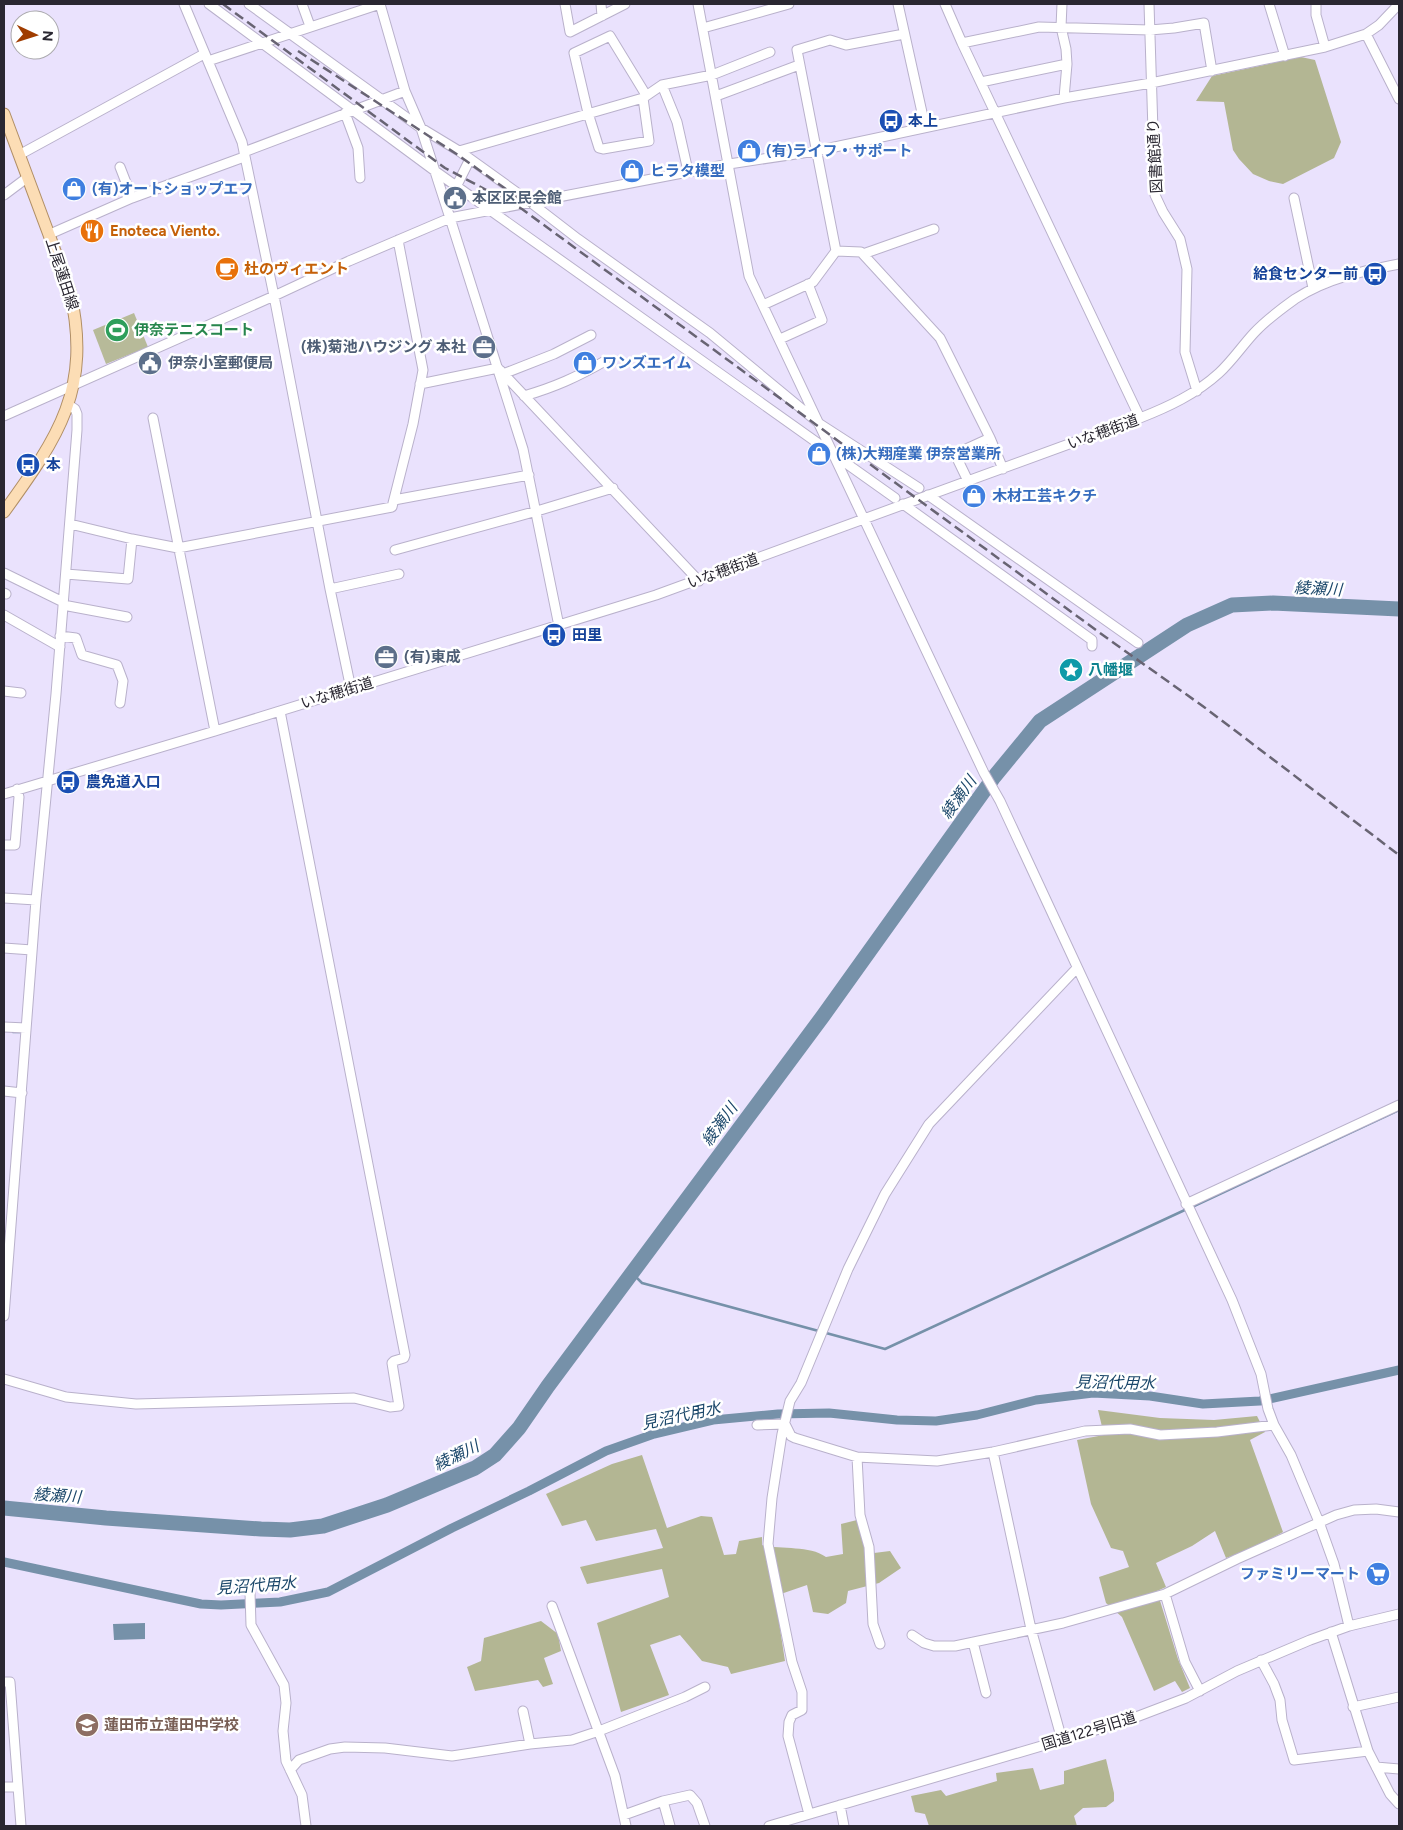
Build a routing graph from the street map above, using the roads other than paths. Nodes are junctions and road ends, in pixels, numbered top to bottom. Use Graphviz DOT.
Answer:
graph roads {
  1 [pos="184,4"];
  2 [pos="209,4"];
  3 [pos="249,4"];
  4 [pos="302,4"];
  5 [pos="380,4"];
  6 [pos="565,4"];
  7 [pos="601,4"];
  8 [pos="625,4"];
  9 [pos="698,4"];
  10 [pos="789,4"];
  11 [pos="898,4"];
  12 [pos="945,4"];
  13 [pos="1062,4"];
  14 [pos="1149,4"];
  15 [pos="1269,4"];
  16 [pos="1316,4"];
  17 [pos="1399,4"];
  18 [pos="602,16"];
  19 [pos="310,26"];
  20 [pos="1061,27"];
  21 [pos="703,28"];
  22 [pos="1150,30"];
  23 [pos="290,33"];
  24 [pos="904,34"];
  25 [pos="1366,34"];
  26 [pos="262,42"];
  27 [pos="962,43"];
  28 [pos="1325,47"];
  29 [pos="770,52"];
  30 [pos="1285,56"];
  31 [pos="206,57"];
  32 [pos="1067,64"];
  33 [pos="799,65"];
  34 [pos="1212,71"];
  35 [pos="712,74"];
  36 [pos="981,82"];
  37 [pos="1150,83"];
  38 [pos="662,85"];
  39 [pos="405,90"];
  40 [pos="645,96"];
  41 [pos="716,96"];
  42 [pos="1064,98"];
  43 [pos="1399,99"];
  44 [pos="382,100"];
  45 [pos="348,111"];
  46 [pos="588,113"];
  47 [pos="996,113"];
  48 [pos="4,114"];
  49 [pos="925,126"];
  50 [pos="421,128"];
  51 [pos="816,151"];
  52 [pos="459,152"];
  53 [pos="244,154"];
  54 [pos="19,155"];
  55 [pos="470,159"];
  56 [pos="729,164"];
  57 [pos="120,167"];
  58 [pos="435,171"];
  59 [pos="688,171"];
  60 [pos="28,177"];
  61 [pos="360,178"];
  62 [pos="457,185"];
  63 [pos="4,196"];
  64 [pos="132,198"];
  65 [pos="1294,198"];
  66 [pos="530,202"];
  67 [pos="490,209"];
  68 [pos="450,218"];
  69 [pos="934,229"];
  70 [pos="50,234"];
  71 [pos="398,240"];
  72 [pos="836,251"];
  73 [pos="863,254"];
  74 [pos="1399,264"];
  75 [pos="808,284"];
  76 [pos="1313,288"];
  77 [pos="274,296"];
  78 [pos="763,305"];
  79 [pos="591,335"];
  80 [pos="780,339"];
  81 [pos="605,361"];
  82 [pos="501,371"];
  83 [pos="74,384"];
  84 [pos="420,384"];
  85 [pos="1197,391"];
  86 [pos="524,396"];
  87 [pos="68,405"];
  88 [pos="4,416"];
  89 [pos="153,418"];
  90 [pos="1140,418"];
  91 [pos="820,424"];
  92 [pos="990,438"];
  93 [pos="835,455"];
  94 [pos="1003,468"];
  95 [pos="529,475"];
  96 [pos="968,481"];
  97 [pos="612,488"];
  98 [pos="918,488"];
  99 [pos="928,495"];
  100 [pos="894,498"];
  101 [pos="394,500"];
  102 [pos="903,504"];
  103 [pos="5,507"];
  104 [pos="536,511"];
  105 [pos="865,518"];
  106 [pos="317,522"];
  107 [pos="70,524"];
  108 [pos="132,539"];
  109 [pos="178,548"];
  110 [pos="395,550"];
  111 [pos="4,573"];
  112 [pos="66,574"];
  113 [pos="399,574"];
  114 [pos="699,581"];
  115 [pos="330,589"];
  116 [pos="63,603"];
  117 [pos="4,615"];
  118 [pos="128,617"];
  119 [pos="559,626"];
  120 [pos="60,636"];
  121 [pos="1138,643"];
  122 [pos="1092,646"];
  123 [pos="60,647"];
  124 [pos="351,689"];
  125 [pos="4,691"];
  126 [pos="21,693"];
  127 [pos="120,704"];
  128 [pos="280,711"];
  129 [pos="215,731"];
  130 [pos="48,781"];
  131 [pos="17,789"];
  132 [pos="4,794"];
  133 [pos="4,845"];
  134 [pos="4,898"];
  135 [pos="36,900"];
  136 [pos="4,948"];
  137 [pos="32,950"];
  138 [pos="1077,968"];
  139 [pos="4,1026"];
  140 [pos="26,1028"];
  141 [pos="4,1091"];
  142 [pos="22,1093"];
  143 [pos="1399,1105"];
  144 [pos="1186,1204"];
  145 [pos="7,1234"];
  146 [pos="6,1275"];
  147 [pos="4,1316"];
  148 [pos="4,1379"];
  149 [pos="786,1421"];
  150 [pos="757,1425"];
  151 [pos="1274,1425"];
  152 [pos="993,1452"];
  153 [pos="857,1457"];
  154 [pos="1399,1512"];
  155 [pos="1319,1522"];
  156 [pos="1165,1594"];
  157 [pos="250,1596"];
  158 [pos="552,1606"];
  159 [pos="1399,1614"];
  160 [pos="1349,1626"];
  161 [pos="1031,1629"];
  162 [pos="1331,1632"];
  163 [pos="912,1635"];
  164 [pos="973,1642"];
  165 [pos="880,1644"];
  166 [pos="1261,1660"];
  167 [pos="4,1682"];
  168 [pos="705,1687"];
  169 [pos="1200,1691"];
  170 [pos="986,1693"];
  171 [pos="1399,1697"];
  172 [pos="1354,1706"];
  173 [pos="523,1711"];
  174 [pos="599,1731"];
  175 [pos="1062,1740"];
  176 [pos="530,1744"];
  177 [pos="1368,1752"];
  178 [pos="1376,1767"];
  179 [pos="1399,1769"];
  180 [pos="290,1770"];
  181 [pos="4,1787"];
  182 [pos="17,1787"];
  183 [pos="663,1801"];
  184 [pos="1399,1804"];
  185 [pos="840,1805"];
  186 [pos="809,1814"];
  187 [pos="624,1815"];
  188 [pos="21,1826"];
  189 [pos="306,1826"];
  190 [pos="626,1826"];
  191 [pos="670,1826"];
  192 [pos="705,1826"];
  193 [pos="769,1826"];
  194 [pos="844,1826"];
  1 -- 31 [label="street"];
  2 -- 26 [label="street"];
  3 -- 23 [label="street"];
  4 -- 19 [label="street"];
  5 -- 19 [label="street"];
  5 -- 39 [label="street"];
  6 -- 18 [label="street"];
  7 -- 18 [label="street"];
  8 -- 18 [label="street"];
  9 -- 21 [label="street"];
  10 -- 21 [label="street"];
  11 -- 24 [label="street"];
  12 -- 27 [label="street"];
  13 -- 20 [label="street"];
  14 -- 22 [label="street, 図書館通り"];
  15 -- 30 [label="street"];
  16 -- 28 [label="street"];
  17 -- 25 [label="street"];
  19 -- 23 [label="street"];
  20 -- 22 [label="street"];
  20 -- 27 [label="street"];
  20 -- 32 [label="street"];
  21 -- 35 [label="street"];
  22 -- 34 [label="street"];
  22 -- 37 [label="street, 図書館通り"];
  23 -- 26 [label="street"];
  23 -- 44 [label="street"];
  24 -- 33 [label="street"];
  24 -- 49 [label="street"];
  25 -- 28 [label="street"];
  25 -- 43 [label="street"];
  26 -- 31 [label="street"];
  26 -- 45 [label="street"];
  27 -- 36 [label="street"];
  28 -- 30 [label="street"];
  29 -- 35 [label="street"];
  30 -- 34 [label="street"];
  31 -- 53 [label="street"];
  31 -- 54 [label="street"];
  32 -- 36 [label="street"];
  32 -- 42 [label="street"];
  33 -- 41 [label="street"];
  33 -- 51 [label="street"];
  34 -- 37 [label="street"];
  35 -- 38 [label="street"];
  35 -- 41 [label="street"];
  36 -- 47 [label="street"];
  37 -- 42 [label="street"];
  37 -- 85 [label="street, 図書館通り"];
  38 -- 40 [label="street"];
  38 -- 59 [label="street"];
  39 -- 44 [label="street"];
  39 -- 50 [label="street"];
  40 -- 46 [label="street"];
  40 -- 46 [label="street"];
  40 -- 46 [label="street"];
  41 -- 56 [label="street"];
  42 -- 47 [label="street"];
  44 -- 45 [label="street"];
  44 -- 50 [label="street"];
  45 -- 53 [label="street"];
  45 -- 58 [label="street"];
  45 -- 61 [label="street"];
  46 -- 52 [label="street"];
  47 -- 49 [label="street"];
  47 -- 90 [label="street"];
  48 -- 54 [label="main road, 上尾蓮田線"];
  49 -- 51 [label="street"];
  50 -- 52 [label="street"];
  50 -- 58 [label="street"];
  51 -- 56 [label="street"];
  51 -- 72 [label="street"];
  52 -- 55 [label="street"];
  53 -- 64 [label="street"];
  53 -- 77 [label="street"];
  54 -- 60 [label="main road, 上尾蓮田線"];
  55 -- 62 [label="street"];
  55 -- 66 [label="street"];
  56 -- 59 [label="street"];
  56 -- 78 [label="street"];
  57 -- 64 [label="street"];
  58 -- 62 [label="street"];
  58 -- 68 [label="street"];
  59 -- 66 [label="street"];
  60 -- 63 [label="street"];
  60 -- 70 [label="main road, 上尾蓮田線"];
  62 -- 67 [label="street"];
  64 -- 70 [label="street"];
  65 -- 76 [label="street"];
  66 -- 67 [label="street"];
  66 -- 91 [label="street"];
  67 -- 68 [label="street"];
  67 -- 93 [label="street"];
  68 -- 71 [label="street"];
  68 -- 82 [label="street"];
  69 -- 73 [label="street"];
  70 -- 83 [label="main road, 上尾蓮田線"];
  71 -- 77 [label="street"];
  71 -- 84 [label="street"];
  72 -- 73 [label="street"];
  72 -- 75 [label="street"];
  73 -- 92 [label="street"];
  74 -- 76 [label="street, いな穂街道"];
  75 -- 78 [label="street"];
  75 -- 80 [label="street"];
  76 -- 85 [label="street, いな穂街道"];
  77 -- 83 [label="street"];
  77 -- 106 [label="street"];
  78 -- 80 [label="street"];
  79 -- 82 [label="street"];
  80 -- 91 [label="street"];
  81 -- 86 [label="street"];
  82 -- 84 [label="street"];
  82 -- 86 [label="street"];
  82 -- 95 [label="street"];
  83 -- 87 [label="main road, 上尾蓮田線"];
  83 -- 88 [label="street"];
  84 -- 101 [label="street"];
  85 -- 90 [label="street, いな穂街道"];
  86 -- 97 [label="street"];
  87 -- 103 [label="main road, 上尾蓮田線"];
  87 -- 107 [label="street"];
  89 -- 109 [label="street"];
  90 -- 94 [label="street, いな穂街道"];
  91 -- 93 [label="street"];
  91 -- 98 [label="street"];
  92 -- 94 [label="street"];
  92 -- 96 [label="street"];
  93 -- 100 [label="street"];
  93 -- 105 [label="street"];
  94 -- 96 [label="street, いな穂街道"];
  95 -- 101 [label="street"];
  95 -- 104 [label="street"];
  96 -- 99 [label="street, いな穂街道"];
  97 -- 104 [label="street"];
  97 -- 114 [label="street"];
  99 -- 102 [label="street, いな穂街道"];
  99 -- 121 [label="street"];
  101 -- 106 [label="street"];
  102 -- 105 [label="street, いな穂街道"];
  102 -- 122 [label="street"];
  104 -- 110 [label="street"];
  104 -- 119 [label="street"];
  105 -- 114 [label="street, いな穂街道"];
  105 -- 138 [label="street"];
  106 -- 109 [label="street"];
  106 -- 115 [label="street"];
  107 -- 108 [label="street"];
  107 -- 112 [label="street"];
  108 -- 109 [label="street"];
  108 -- 112 [label="street"];
  109 -- 129 [label="street"];
  111 -- 116 [label="street"];
  112 -- 116 [label="street"];
  113 -- 115 [label="street"];
  114 -- 119 [label="street, いな穂街道"];
  115 -- 124 [label="street"];
  116 -- 118 [label="street"];
  116 -- 120 [label="street"];
  117 -- 123 [label="street"];
  119 -- 124 [label="street, いな穂街道"];
  120 -- 123 [label="street"];
  120 -- 127 [label="street"];
  123 -- 130 [label="street"];
  124 -- 128 [label="street, いな穂街道"];
  125 -- 126 [label="street"];
  128 -- 129 [label="street, いな穂街道"];
  128 -- 148 [label="street"];
  129 -- 130 [label="street, いな穂街道"];
  130 -- 131 [label="street, いな穂街道"];
  130 -- 135 [label="street"];
  131 -- 132 [label="street, いな穂街道"];
  131 -- 133 [label="street"];
  134 -- 135 [label="street"];
  135 -- 137 [label="street"];
  136 -- 137 [label="street"];
  137 -- 140 [label="street"];
  138 -- 144 [label="street"];
  138 -- 149 [label="street"];
  139 -- 140 [label="street"];
  140 -- 142 [label="street"];
  141 -- 142 [label="street"];
  142 -- 145 [label="street"];
  143 -- 144 [label="street"];
  144 -- 151 [label="street"];
  145 -- 146 [label="street"];
  146 -- 147 [label="street"];
  149 -- 150 [label="street"];
  149 -- 153 [label="street"];
  149 -- 186 [label="street"];
  151 -- 152 [label="street"];
  151 -- 155 [label="street"];
  152 -- 153 [label="street"];
  152 -- 161 [label="street"];
  153 -- 165 [label="street"];
  154 -- 155 [label="street"];
  155 -- 156 [label="street"];
  155 -- 160 [label="street"];
  156 -- 161 [label="street"];
  156 -- 169 [label="street"];
  157 -- 180 [label="street"];
  158 -- 174 [label="street"];
  159 -- 160 [label="street, 国道122号旧道"];
  160 -- 162 [label="street, 国道122号旧道"];
  161 -- 164 [label="street"];
  161 -- 175 [label="street"];
  162 -- 166 [label="street, 国道122号旧道"];
  162 -- 172 [label="street"];
  163 -- 164 [label="street"];
  164 -- 170 [label="street"];
  166 -- 169 [label="street, 国道122号旧道"];
  166 -- 177 [label="street"];
  167 -- 182 [label="street"];
  168 -- 174 [label="street"];
  169 -- 175 [label="street, 国道122号旧道"];
  171 -- 172 [label="street"];
  172 -- 177 [label="street"];
  173 -- 176 [label="street"];
  174 -- 176 [label="street"];
  174 -- 187 [label="street"];
  175 -- 185 [label="street, 国道122号旧道"];
  176 -- 180 [label="street"];
  177 -- 178 [label="street"];
  178 -- 179 [label="street"];
  178 -- 184 [label="street"];
  180 -- 189 [label="street"];
  181 -- 182 [label="street"];
  182 -- 188 [label="street"];
  183 -- 187 [label="street"];
  183 -- 191 [label="street"];
  183 -- 192 [label="street"];
  185 -- 186 [label="street, 国道122号旧道"];
  185 -- 194 [label="street"];
  186 -- 193 [label="street, 国道122号旧道"];
  187 -- 190 [label="street"];
}
